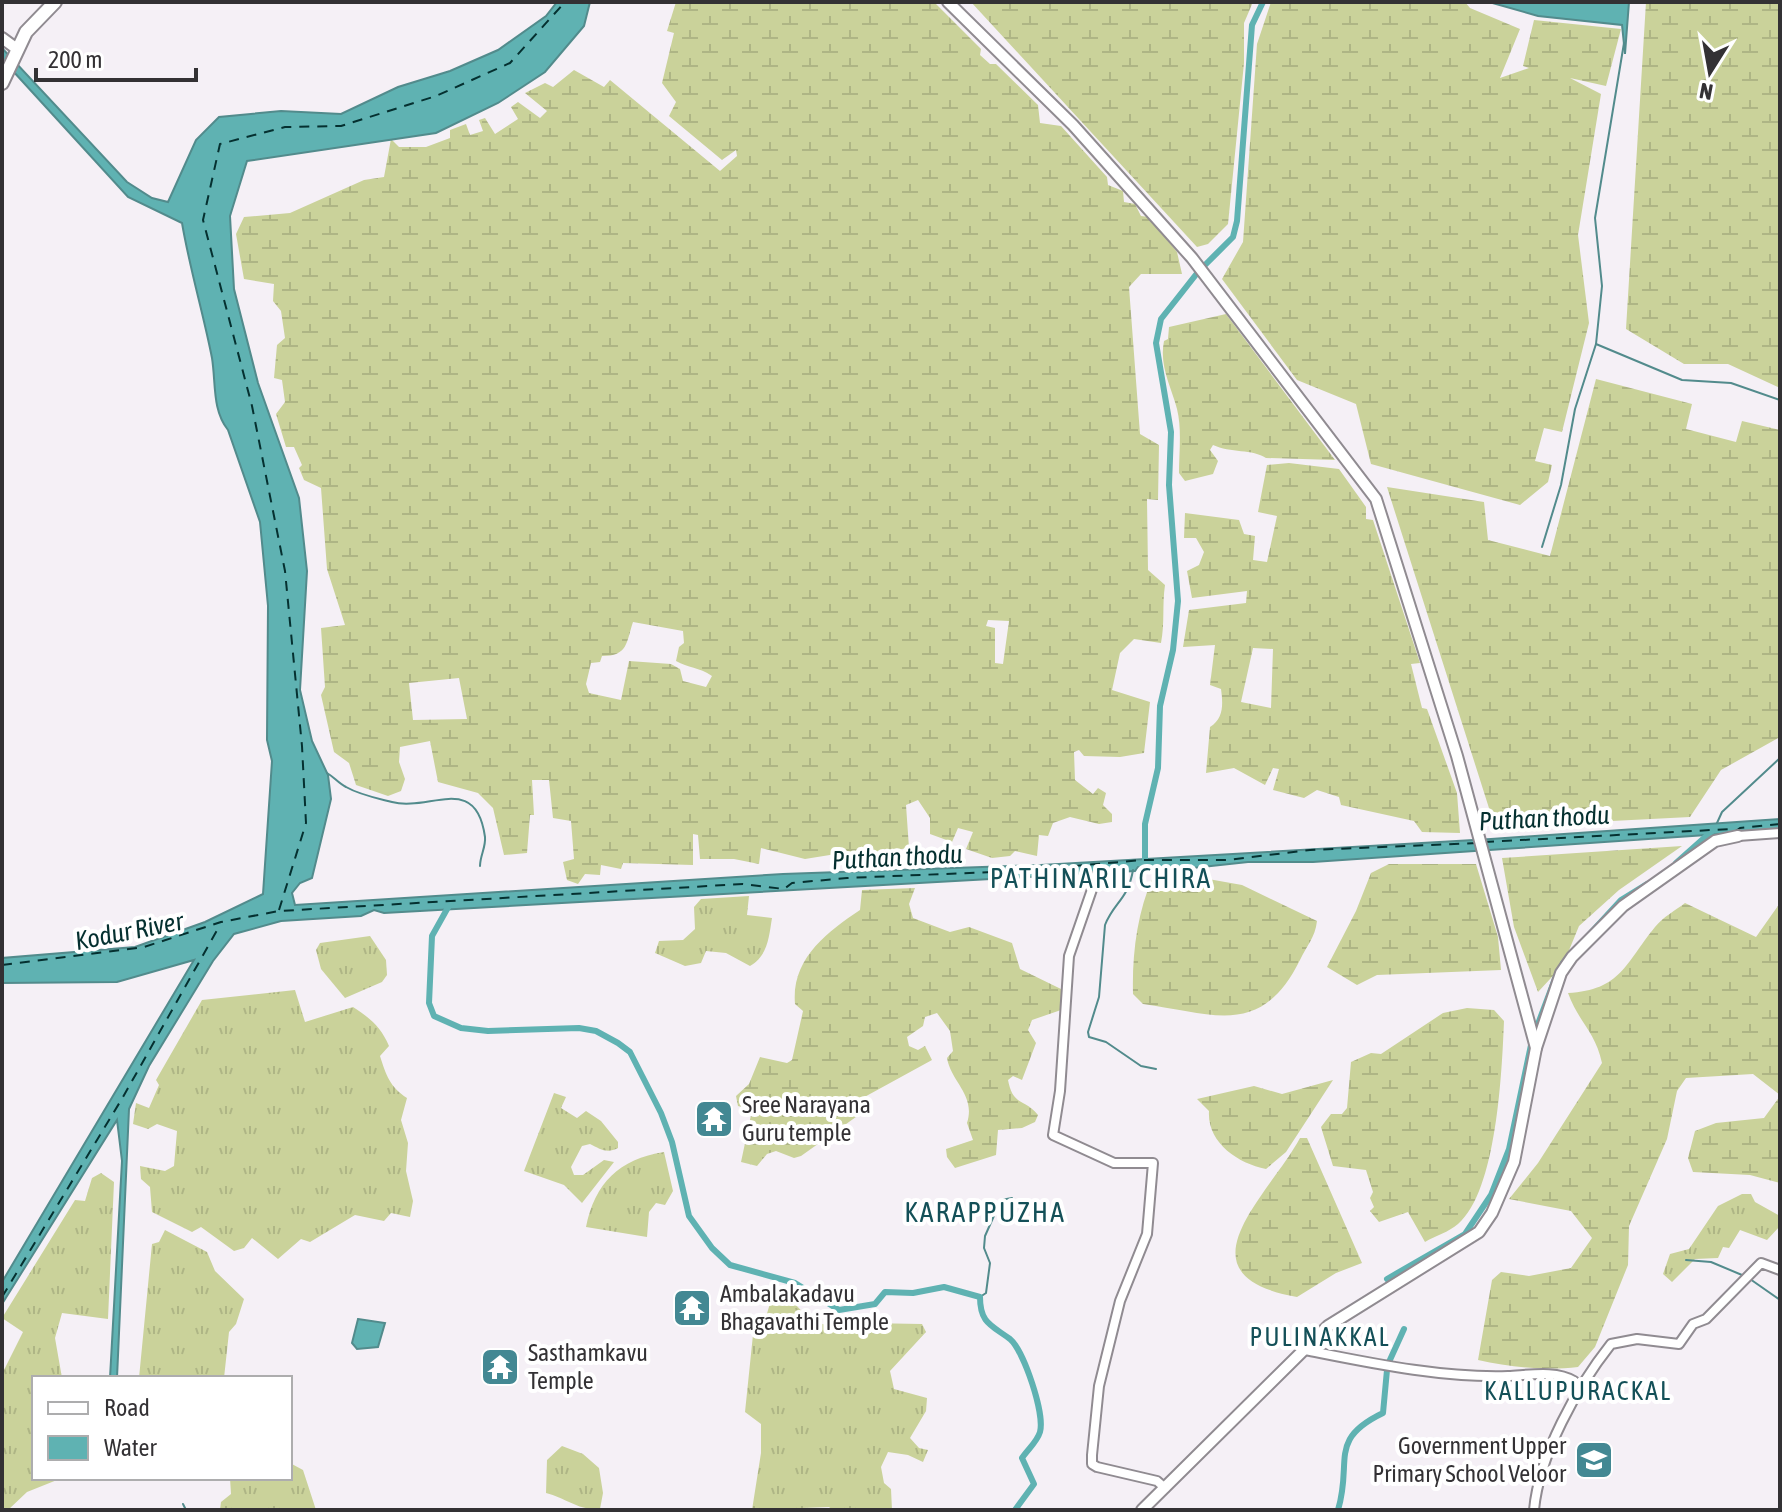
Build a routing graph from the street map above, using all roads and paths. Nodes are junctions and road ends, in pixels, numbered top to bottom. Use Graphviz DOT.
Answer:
graph roads {
  1 [pos="55,2"];
  2 [pos="948,2"];
  3 [pos="2,38"];
  4 [pos="17,49"];
  5 [pos="2,83"];
  6 [pos="1780,833"];
  7 [pos="1738,836"];
  8 [pos="1097,875"];
  9 [pos="1536,1048"];
  10 [pos="1780,1270"];
  11 [pos="1305,1350"];
  12 [pos="1578,1389"];
  13 [pos="1165,1488"];
  14 [pos="1142,1510"];
  15 [pos="1534,1510"];
  1 -- 4 [label="highway"];
  2 -- 9 [label="main road"];
  3 -- 4 [label="main road"];
  4 -- 5 [label="highway"];
  6 -- 7 [label="street"];
  7 -- 9 [label="main road"];
  8 -- 13 [label="street"];
  9 -- 11 [label="main road"];
  10 -- 12 [label="street"];
  11 -- 12 [label="street"];
  11 -- 13 [label="main road"];
  12 -- 15 [label="street"];
  13 -- 14 [label="main road"];
}
